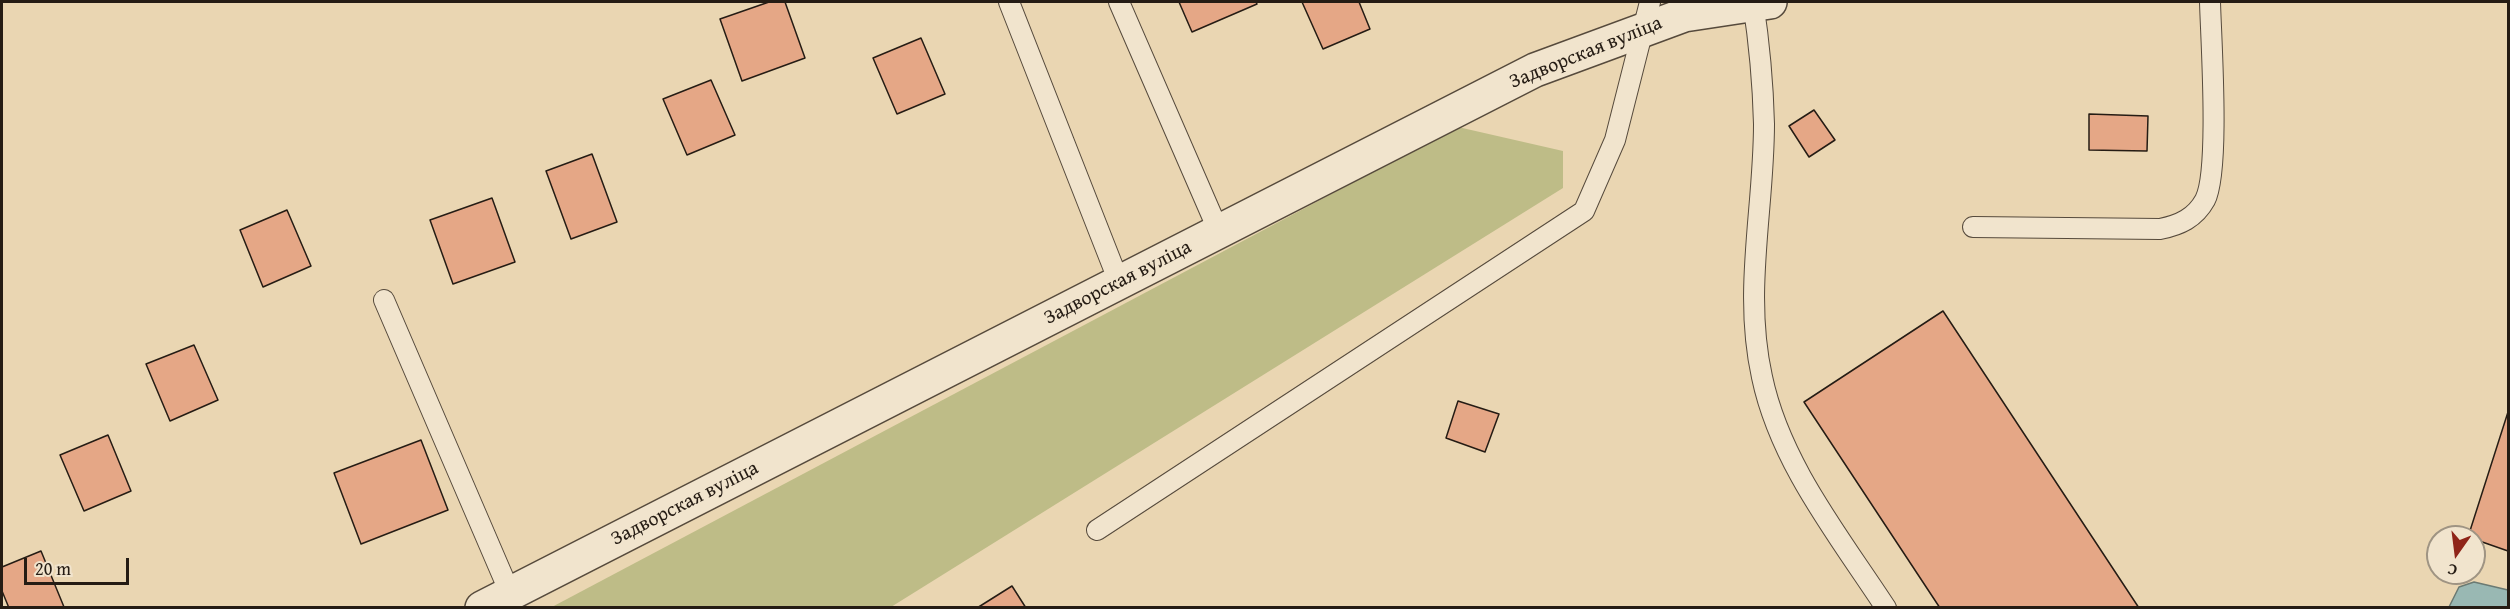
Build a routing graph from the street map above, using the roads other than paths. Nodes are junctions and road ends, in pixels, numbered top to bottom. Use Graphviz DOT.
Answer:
graph roads {
  1 [pos="1009,2"];
  2 [pos="1119,2"];
  3 [pos="1759,2"];
  4 [pos="2210,2"];
  5 [pos="1646,15"];
  6 [pos="1973,227"];
  7 [pos="1219,232"];
  8 [pos="1119,282"];
  9 [pos="384,300"];
  10 [pos="1097,530"];
  11 [pos="496,600"];
  12 [pos="1886,608"];
  1 -- 8 [label="lane"];
  2 -- 7 [label="lane"];
  3 -- 5 [label="street, Задворская вуліца"];
  3 -- 12 [label="lane"];
  4 -- 6 [label="lane"];
  5 -- 7 [label="street, Задворская вуліца"];
  5 -- 10 [label="lane"];
  7 -- 8 [label="street, Задворская вуліца"];
  8 -- 11 [label="street, Задворская вуліца"];
  9 -- 11 [label="lane"];
}
